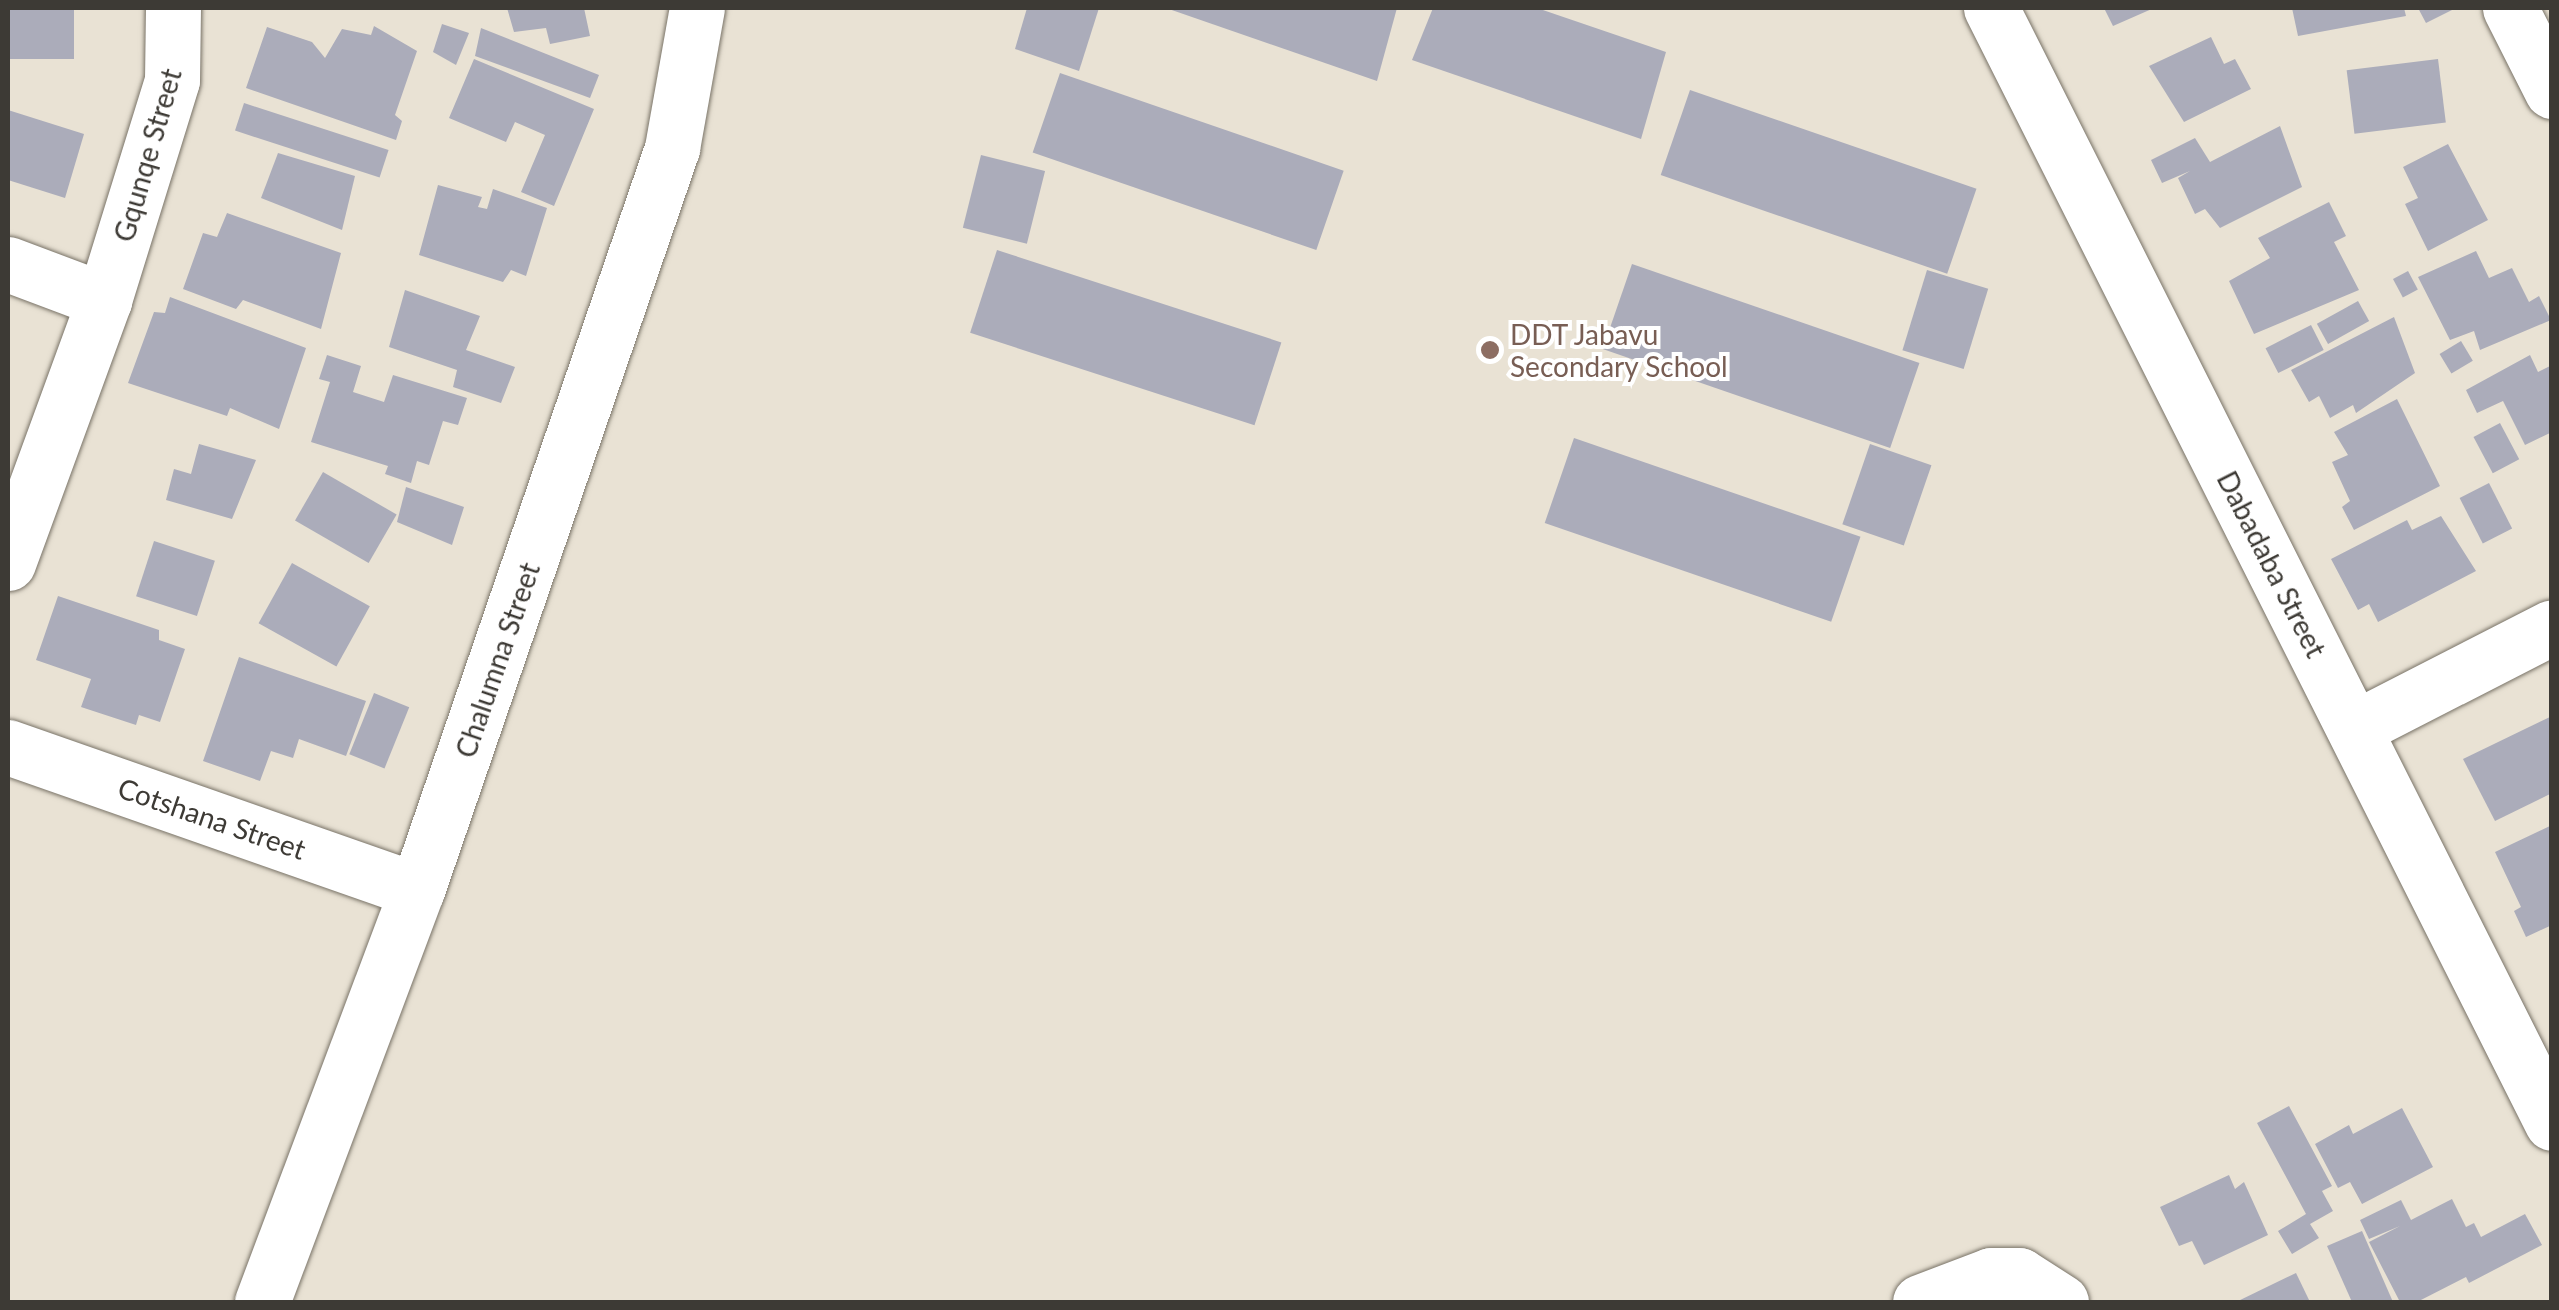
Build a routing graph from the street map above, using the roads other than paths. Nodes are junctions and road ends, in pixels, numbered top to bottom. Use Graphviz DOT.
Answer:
graph roads {
  1 [pos="172,8"];
  2 [pos="697,8"];
  3 [pos="1991,8"];
  4 [pos="2510,8"];
  5 [pos="2552,91"];
  6 [pos="8,264"];
  7 [pos="104,300"];
  8 [pos="8,563"];
  9 [pos="2552,628"];
  10 [pos="2355,728"];
  11 [pos="8,746"];
  12 [pos="417,890"];
  13 [pos="2552,1123"];
  14 [pos="262,1302"];
  15 [pos="1920,1302"];
  16 [pos="2061,1302"];
  1 -- 7 [label="street, Gqunqe Street"];
  2 -- 12 [label="street, Chalumna Street"];
  3 -- 10 [label="street, Dabadaba Street"];
  4 -- 5 [label="street"];
  6 -- 7 [label="street"];
  7 -- 8 [label="street, Gqunqe Street"];
  9 -- 10 [label="street"];
  10 -- 13 [label="street, Dabadaba Street"];
  11 -- 12 [label="street, Cotshana Street"];
  12 -- 14 [label="street, Chalumna Street"];
  15 -- 16 [label="street"];
}
